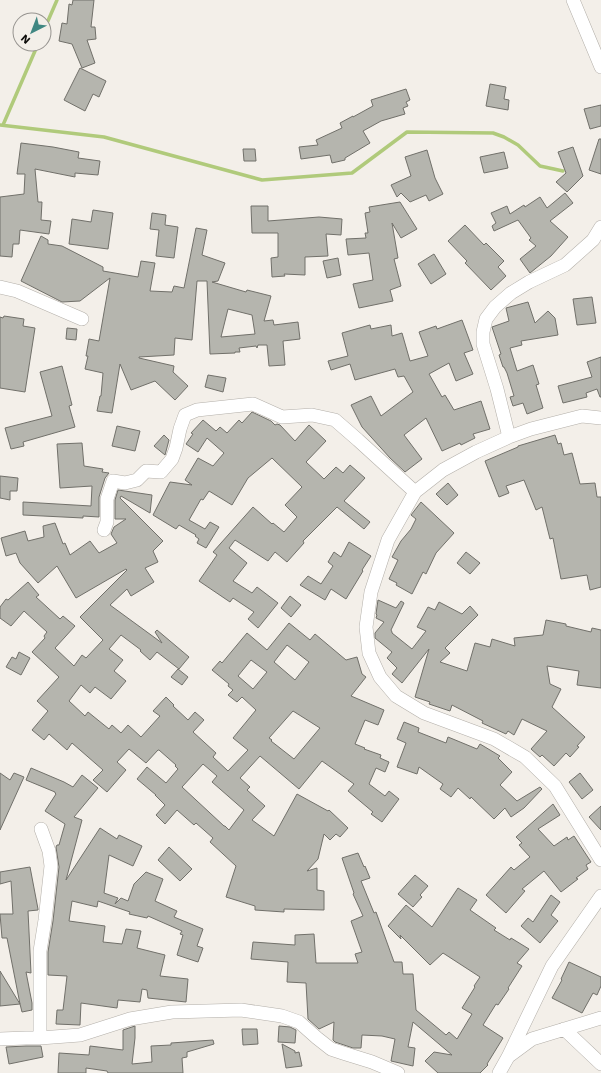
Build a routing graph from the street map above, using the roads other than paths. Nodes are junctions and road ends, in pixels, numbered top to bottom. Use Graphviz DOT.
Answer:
graph roads {
  1 [pos="573,0"];
  2 [pos="601,67"];
  3 [pos="601,227"];
  4 [pos="0,287"];
  5 [pos="82,319"];
  6 [pos="601,418"];
  7 [pos="509,437"];
  8 [pos="415,492"];
  9 [pos="104,530"];
  10 [pos="41,829"];
  11 [pos="601,860"];
  12 [pos="601,896"];
  13 [pos="601,1018"];
  14 [pos="564,1029"];
  15 [pos="40,1038"];
  16 [pos="0,1039"];
  17 [pos="508,1057"];
  18 [pos="601,1064"];
  19 [pos="398,1073"];
  20 [pos="499,1073"];
  1 -- 2 [label="street"];
  3 -- 7 [label="street"];
  4 -- 5 [label="street"];
  6 -- 7 [label="street"];
  7 -- 8 [label="street"];
  8 -- 9 [label="street"];
  8 -- 11 [label="street"];
  10 -- 15 [label="street"];
  12 -- 17 [label="street"];
  13 -- 14 [label="street"];
  14 -- 17 [label="street"];
  14 -- 18 [label="street"];
  15 -- 16 [label="street"];
  15 -- 19 [label="street"];
  17 -- 20 [label="street"];
}
